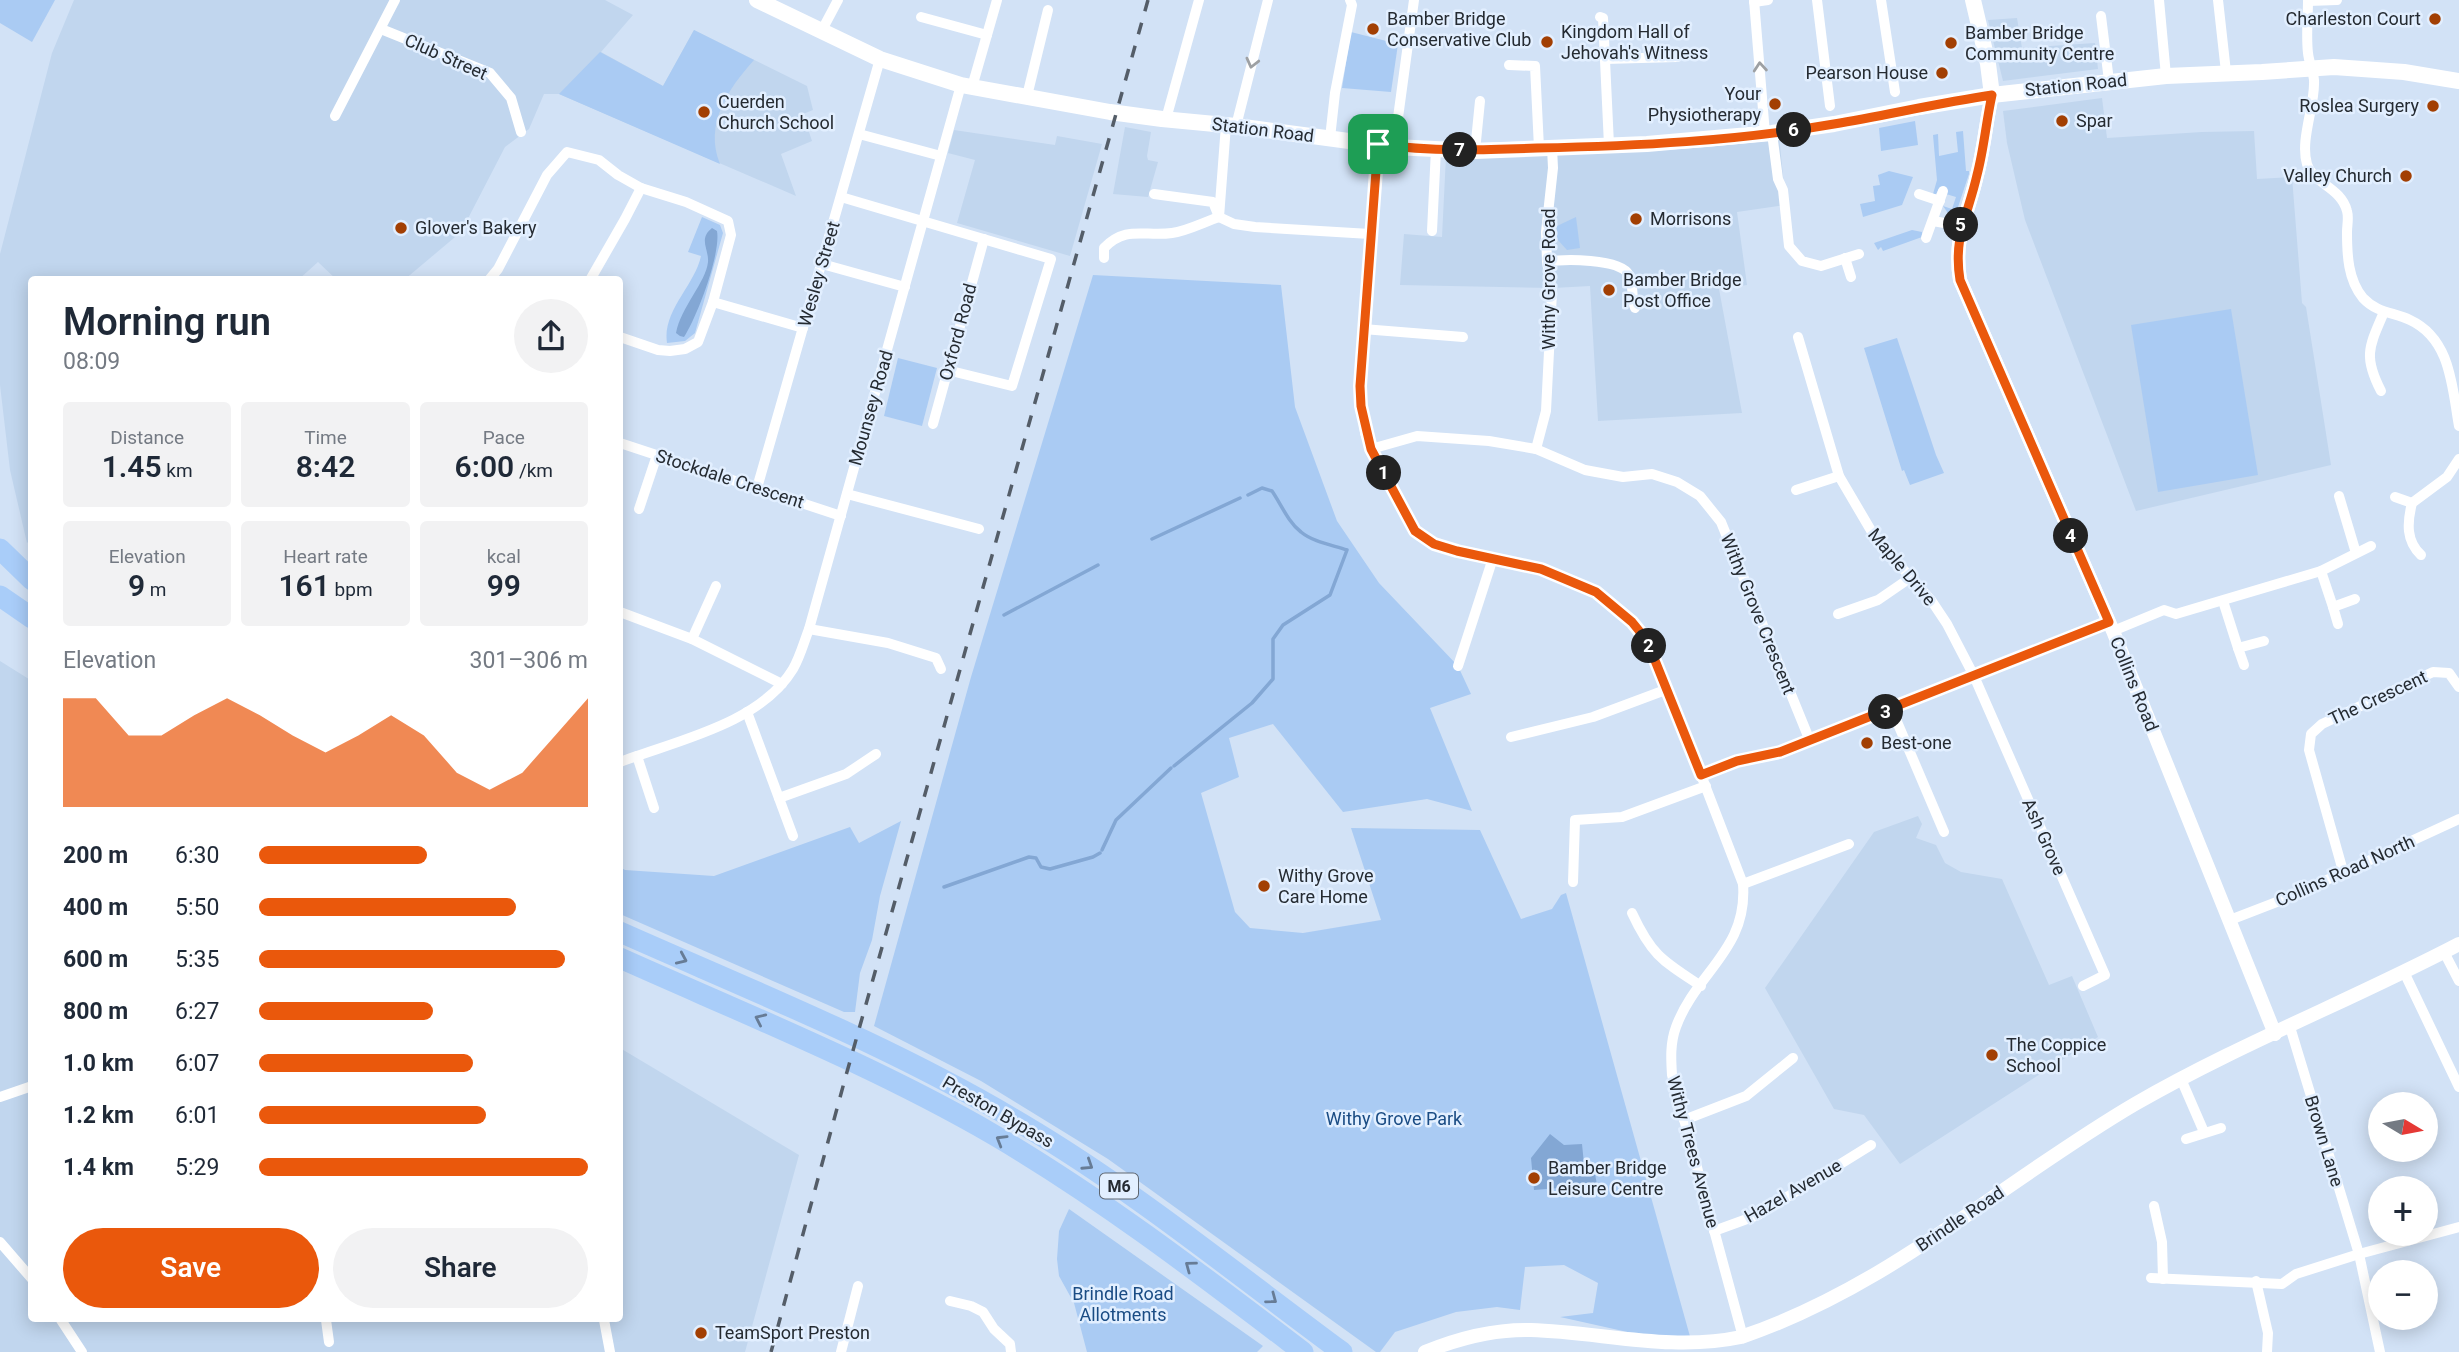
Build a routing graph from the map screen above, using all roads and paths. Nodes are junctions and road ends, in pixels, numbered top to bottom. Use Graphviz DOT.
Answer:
graph roads {
  1 [pos="395,0"];
  2 [pos="757,0"];
  3 [pos="838,0"];
  4 [pos="997,0"];
  5 [pos="1199,0"];
  6 [pos="1268,0"];
  7 [pos="1350,0"];
  8 [pos="1414,0"];
  9 [pos="1768,0"];
  10 [pos="1817,0"];
  11 [pos="1881,0"];
  12 [pos="1973,0"];
  13 [pos="2159,0"];
  14 [pos="2218,0"];
  15 [pos="2308,0"];
  16 [pos="2337,0"];
  17 [pos="1754,1"];
  18 [pos="1048,9"];
  19 [pos="2101,16"];
  20 [pos="921,17"];
  21 [pos="1600,18"];
  22 [pos="381,29"];
  23 [pos="821,32"];
  24 [pos="987,35"];
  25 [pos="1677,57"];
  26 [pos="880,59"];
  27 [pos="1605,59"];
  28 [pos="1509,65"];
  29 [pos="2311,68"];
  30 [pos="2226,72"];
  31 [pos="2166,76"];
  32 [pos="2109,81"];
  33 [pos="2459,81"];
  34 [pos="966,85"];
  35 [pos="1895,92"];
  36 [pos="1992,95"];
  37 [pos="1027,96"];
  38 [pos="1480,101"];
  39 [pos="1830,106"];
  40 [pos="335,116"];
  41 [pos="1166,119"];
  42 [pos="1231,125"];
  43 [pos="521,132"];
  44 [pos="1769,133"];
  45 [pos="859,134"];
  46 [pos="1330,138"];
  47 [pos="1386,145"];
  48 [pos="1609,145"];
  49 [pos="1545,148"];
  50 [pos="1436,149"];
  51 [pos="1475,151"];
  52 [pos="941,156"];
  53 [pos="641,188"];
  54 [pos="1154,194"];
  55 [pos="1919,194"];
  56 [pos="841,197"];
  57 [pos="1219,217"];
  58 [pos="1933,220"];
  59 [pos="923,221"];
  60 [pos="1961,226"];
  61 [pos="1432,231"];
  62 [pos="1370,234"];
  63 [pos="1926,238"];
  64 [pos="984,239"];
  65 [pos="1859,254"];
  66 [pos="1104,258"];
  67 [pos="1845,258"];
  68 [pos="1547,262"];
  69 [pos="822,264"];
  70 [pos="492,276"];
  71 [pos="592,276"];
  72 [pos="1851,277"];
  73 [pos="905,286"];
  74 [pos="713,302"];
  75 [pos="1635,308"];
  76 [pos="2384,312"];
  77 [pos="803,328"];
  78 [pos="1363,329"];
  79 [pos="1463,337"];
  80 [pos="1798,337"];
  81 [pos="623,338"];
  82 [pos="947,370"];
  83 [pos="2456,388"];
  84 [pos="2381,391"];
  85 [pos="933,424"];
  86 [pos="2459,426"];
  87 [pos="623,444"];
  88 [pos="1371,449"];
  89 [pos="1536,449"];
  90 [pos="657,455"];
  91 [pos="2459,459"];
  92 [pos="1839,476"];
  93 [pos="757,488"];
  94 [pos="1796,490"];
  95 [pos="847,494"];
  96 [pos="2339,496"];
  97 [pos="2395,497"];
  98 [pos="2412,503"];
  99 [pos="639,509"];
  100 [pos="841,516"];
  101 [pos="979,529"];
  102 [pos="2371,546"];
  103 [pos="0,549"];
  104 [pos="2356,553"];
  105 [pos="2421,555"];
  106 [pos="1493,558"];
  107 [pos="0,566"];
  108 [pos="2321,571"];
  109 [pos="28,576"];
  110 [pos="1910,578"];
  111 [pos="28,586"];
  112 [pos="716,586"];
  113 [pos="0,596"];
  114 [pos="2355,599"];
  115 [pos="2222,601"];
  116 [pos="2333,607"];
  117 [pos="0,614"];
  118 [pos="623,614"];
  119 [pos="1838,614"];
  120 [pos="28,615"];
  121 [pos="2338,624"];
  122 [pos="28,627"];
  123 [pos="2111,627"];
  124 [pos="810,629"];
  125 [pos="692,639"];
  126 [pos="2264,641"];
  127 [pos="2238,648"];
  128 [pos="2244,665"];
  129 [pos="1458,666"];
  130 [pos="941,668"];
  131 [pos="1974,676"];
  132 [pos="782,684"];
  133 [pos="2459,687"];
  134 [pos="1668,689"];
  135 [pos="1892,710"];
  136 [pos="747,712"];
  137 [pos="1511,737"];
  138 [pos="1810,741"];
  139 [pos="876,754"];
  140 [pos="637,756"];
  141 [pos="623,761"];
  142 [pos="1701,775"];
  143 [pos="1706,786"];
  144 [pos="779,798"];
  145 [pos="654,808"];
  146 [pos="2459,819"];
  147 [pos="1944,832"];
  148 [pos="793,836"];
  149 [pos="1849,844"];
  150 [pos="2343,871"];
  151 [pos="1573,882"];
  152 [pos="1743,884"];
  153 [pos="1632,913"];
  154 [pos="2230,920"];
  155 [pos="623,933"];
  156 [pos="2459,944"];
  157 [pos="2444,952"];
  158 [pos="623,959"];
  159 [pos="2404,972"];
  160 [pos="2459,981"];
  161 [pos="1701,986"];
  162 [pos="2083,986"];
  163 [pos="2290,1027"];
  164 [pos="2275,1034"];
  165 [pos="1793,1058"];
  166 [pos="2181,1079"];
  167 [pos="28,1087"];
  168 [pos="2459,1087"];
  169 [pos="0,1097"];
  170 [pos="1684,1120"];
  171 [pos="2221,1128"];
  172 [pos="2204,1132"];
  173 [pos="2186,1139"];
  174 [pos="1871,1145"];
  175 [pos="2154,1206"];
  176 [pos="2459,1227"];
  177 [pos="1714,1231"];
  178 [pos="0,1242"];
  179 [pos="2359,1254"];
  180 [pos="28,1274"];
  181 [pos="2256,1282"];
  182 [pos="858,1286"];
  183 [pos="950,1301"];
  184 [pos="62,1322"];
  185 [pos="326,1322"];
  186 [pos="604,1322"];
  187 [pos="1743,1337"];
  188 [pos="329,1342"];
  189 [pos="82,1352"];
  190 [pos="610,1352"];
  191 [pos="841,1352"];
  192 [pos="1011,1352"];
  193 [pos="1303,1352"];
  194 [pos="1342,1352"];
  195 [pos="1425,1352"];
  196 [pos="2267,1352"];
  197 [pos="2380,1352"];
  1 -- 22 [label="street"];
  2 -- 23 [label="main road, Station Road"];
  3 -- 23 [label="street"];
  4 -- 24 [label="street, Mounsey Road"];
  5 -- 41 [label="street"];
  6 -- 42 [label="street, one-way"];
  7 -- 46 [label="street"];
  8 -- 47 [label="street, Withy Trees Avenue"];
  9 -- 17 [label="street"];
  10 -- 39 [label="street"];
  11 -- 35 [label="street"];
  12 -- 36 [label="main road"];
  13 -- 31 [label="street"];
  14 -- 30 [label="street"];
  15 -- 16 [label="street"];
  15 -- 29 [label="street"];
  44 -- 17 [label="street, one-way"];
  18 -- 37 [label="street"];
  19 -- 32 [label="street"];
  20 -- 24 [label="street"];
  21 -- 27 [label="street"];
  22 -- 40 [label="street"];
  22 -- 43 [label="street, Club Street"];
  23 -- 26 [label="main road, Station Road"];
  24 -- 34 [label="street, Mounsey Road"];
  25 -- 27 [label="street"];
  26 -- 34 [label="main road, Station Road"];
  26 -- 45 [label="street, Wesley Street"];
  27 -- 48 [label="street"];
  28 -- 49 [label="street, Withy Grove Road"];
  29 -- 30 [label="main road, Station Road"];
  29 -- 33 [label="main road, Station Road"];
  29 -- 76 [label="street"];
  30 -- 31 [label="main road, Station Road"];
  31 -- 32 [label="main road, Station Road"];
  32 -- 36 [label="main road, Station Road"];
  34 -- 37 [label="main road, Station Road"];
  34 -- 52 [label="street, Mounsey Road"];
  36 -- 44 [label="main road, Station Road"];
  36 -- 60 [label="street, Collins Road"];
  37 -- 41 [label="main road, Station Road"];
  38 -- 51 [label="street"];
  41 -- 42 [label="main road, Station Road"];
  42 -- 46 [label="main road, Station Road"];
  42 -- 57 [label="street"];
  44 -- 48 [label="main road, Station Road"];
  44 -- 67 [label="street"];
  45 -- 52 [label="street"];
  45 -- 56 [label="street, Wesley Street"];
  46 -- 47 [label="main road, Station Road"];
  47 -- 50 [label="main road, Station Road"];
  47 -- 62 [label="street, Withy Trees Avenue"];
  48 -- 49 [label="main road, Station Road"];
  49 -- 51 [label="main road, Station Road"];
  49 -- 68 [label="street, Withy Grove Road"];
  50 -- 51 [label="main road, Station Road"];
  50 -- 61 [label="street"];
  52 -- 59 [label="street, Mounsey Road"];
  53 -- 70 [label="street"];
  53 -- 71 [label="street"];
  53 -- 74 [label="street"];
  54 -- 57 [label="street"];
  55 -- 58 [label="street"];
  56 -- 59 [label="street"];
  56 -- 69 [label="street, Wesley Street"];
  57 -- 62 [label="street"];
  57 -- 66 [label="street"];
  58 -- 60 [label="street"];
  58 -- 63 [label="street"];
  59 -- 64 [label="street"];
  59 -- 73 [label="street, Mounsey Road"];
  60 -- 123 [label="street, Collins Road"];
  62 -- 78 [label="street, Withy Trees Avenue"];
  64 -- 82 [label="street, Oxford Road"];
  64 -- 82 [label="street"];
  65 -- 67 [label="street"];
  67 -- 72 [label="street"];
  68 -- 75 [label="street"];
  68 -- 89 [label="street, Withy Grove Road"];
  69 -- 73 [label="street"];
  69 -- 77 [label="street, Wesley Street"];
  73 -- 95 [label="street, Mounsey Road"];
  74 -- 77 [label="street"];
  74 -- 81 [label="street"];
  76 -- 83 [label="street"];
  76 -- 84 [label="street"];
  77 -- 93 [label="street, Wesley Street"];
  78 -- 79 [label="street"];
  78 -- 88 [label="street, Withy Trees Avenue"];
  80 -- 92 [label="street, Maple Drive"];
  82 -- 85 [label="street, Oxford Road"];
  83 -- 86 [label="street"];
  87 -- 90 [label="street, Stockdale Crescent"];
  88 -- 89 [label="street, Withy Grove Crescent"];
  88 -- 106 [label="street, Withy Trees Avenue"];
  89 -- 138 [label="street, Withy Grove Crescent"];
  90 -- 93 [label="street, Stockdale Crescent"];
  90 -- 99 [label="street"];
  91 -- 98 [label="street"];
  92 -- 94 [label="street"];
  92 -- 110 [label="street, Maple Drive"];
  93 -- 100 [label="street, Stockdale Crescent"];
  95 -- 100 [label="street, Mounsey Road"];
  95 -- 101 [label="street"];
  96 -- 104 [label="street"];
  97 -- 98 [label="street"];
  98 -- 105 [label="street"];
  100 -- 124 [label="street, Mounsey Road"];
  102 -- 104 [label="street"];
  103 -- 109 [label="highway"];
  104 -- 108 [label="street"];
  106 -- 129 [label="street"];
  106 -- 134 [label="street, Withy Trees Avenue"];
  107 -- 111 [label="highway"];
  108 -- 115 [label="street"];
  108 -- 116 [label="street"];
  110 -- 119 [label="street"];
  110 -- 131 [label="street, Maple Drive"];
  112 -- 125 [label="street"];
  113 -- 120 [label="highway"];
  114 -- 116 [label="street"];
  115 -- 123 [label="street"];
  115 -- 127 [label="street"];
  116 -- 121 [label="street"];
  117 -- 122 [label="highway"];
  118 -- 125 [label="street"];
  123 -- 131 [label="street"];
  123 -- 154 [label="street, Collins Road"];
  124 -- 130 [label="street"];
  124 -- 132 [label="street, Mounsey Road"];
  125 -- 132 [label="street"];
  126 -- 127 [label="street"];
  127 -- 128 [label="street"];
  131 -- 135 [label="street"];
  131 -- 162 [label="street, Ash Grove"];
  132 -- 136 [label="street, Mounsey Road"];
  133 -- 150 [label="street, The Crescent"];
  134 -- 137 [label="street"];
  134 -- 142 [label="street, Withy Trees Avenue"];
  135 -- 138 [label="street"];
  135 -- 147 [label="street"];
  136 -- 140 [label="street, Mounsey Road"];
  136 -- 144 [label="street"];
  138 -- 142 [label="street"];
  139 -- 144 [label="street"];
  140 -- 141 [label="street, Mounsey Road"];
  140 -- 145 [label="street"];
  142 -- 143 [label="street, Withy Trees Avenue"];
  143 -- 151 [label="street"];
  143 -- 152 [label="street, Withy Trees Avenue"];
  144 -- 148 [label="street"];
  146 -- 150 [label="street, Collins Road North"];
  149 -- 152 [label="street"];
  150 -- 154 [label="street, Collins Road North"];
  152 -- 161 [label="street, Withy Trees Avenue"];
  153 -- 161 [label="street"];
  154 -- 164 [label="street, Collins Road"];
  155 -- 194 [label="highway, Preston Bypass / M6, one-way"];
  156 -- 157 [label="street, Brindle Road"];
  157 -- 159 [label="street, Brindle Road"];
  157 -- 160 [label="street"];
  193 -- 158 [label="highway, Preston Bypass / M6, one-way"];
  159 -- 163 [label="street, Brindle Road"];
  159 -- 168 [label="street"];
  161 -- 170 [label="street, Withy Trees Avenue"];
  163 -- 164 [label="street, Brindle Road"];
  163 -- 179 [label="street, Brown Lane"];
  164 -- 166 [label="street, Brindle Road"];
  165 -- 170 [label="street"];
  166 -- 172 [label="street"];
  166 -- 187 [label="street, Brindle Road"];
  167 -- 169 [label="street"];
  170 -- 177 [label="street, Withy Trees Avenue"];
  171 -- 172 [label="street"];
  172 -- 173 [label="street"];
  174 -- 177 [label="street, Hazel Avenue"];
  175 -- 181 [label="street"];
  176 -- 179 [label="street"];
  177 -- 187 [label="street, Withy Trees Avenue"];
  178 -- 180 [label="street"];
  179 -- 181 [label="street"];
  179 -- 197 [label="street, Brown Lane"];
  181 -- 196 [label="street"];
  182 -- 191 [label="street"];
  183 -- 192 [label="street"];
  184 -- 189 [label="street"];
  185 -- 188 [label="street"];
  186 -- 190 [label="street"];
  187 -- 195 [label="street, Brindle Road"];
}
